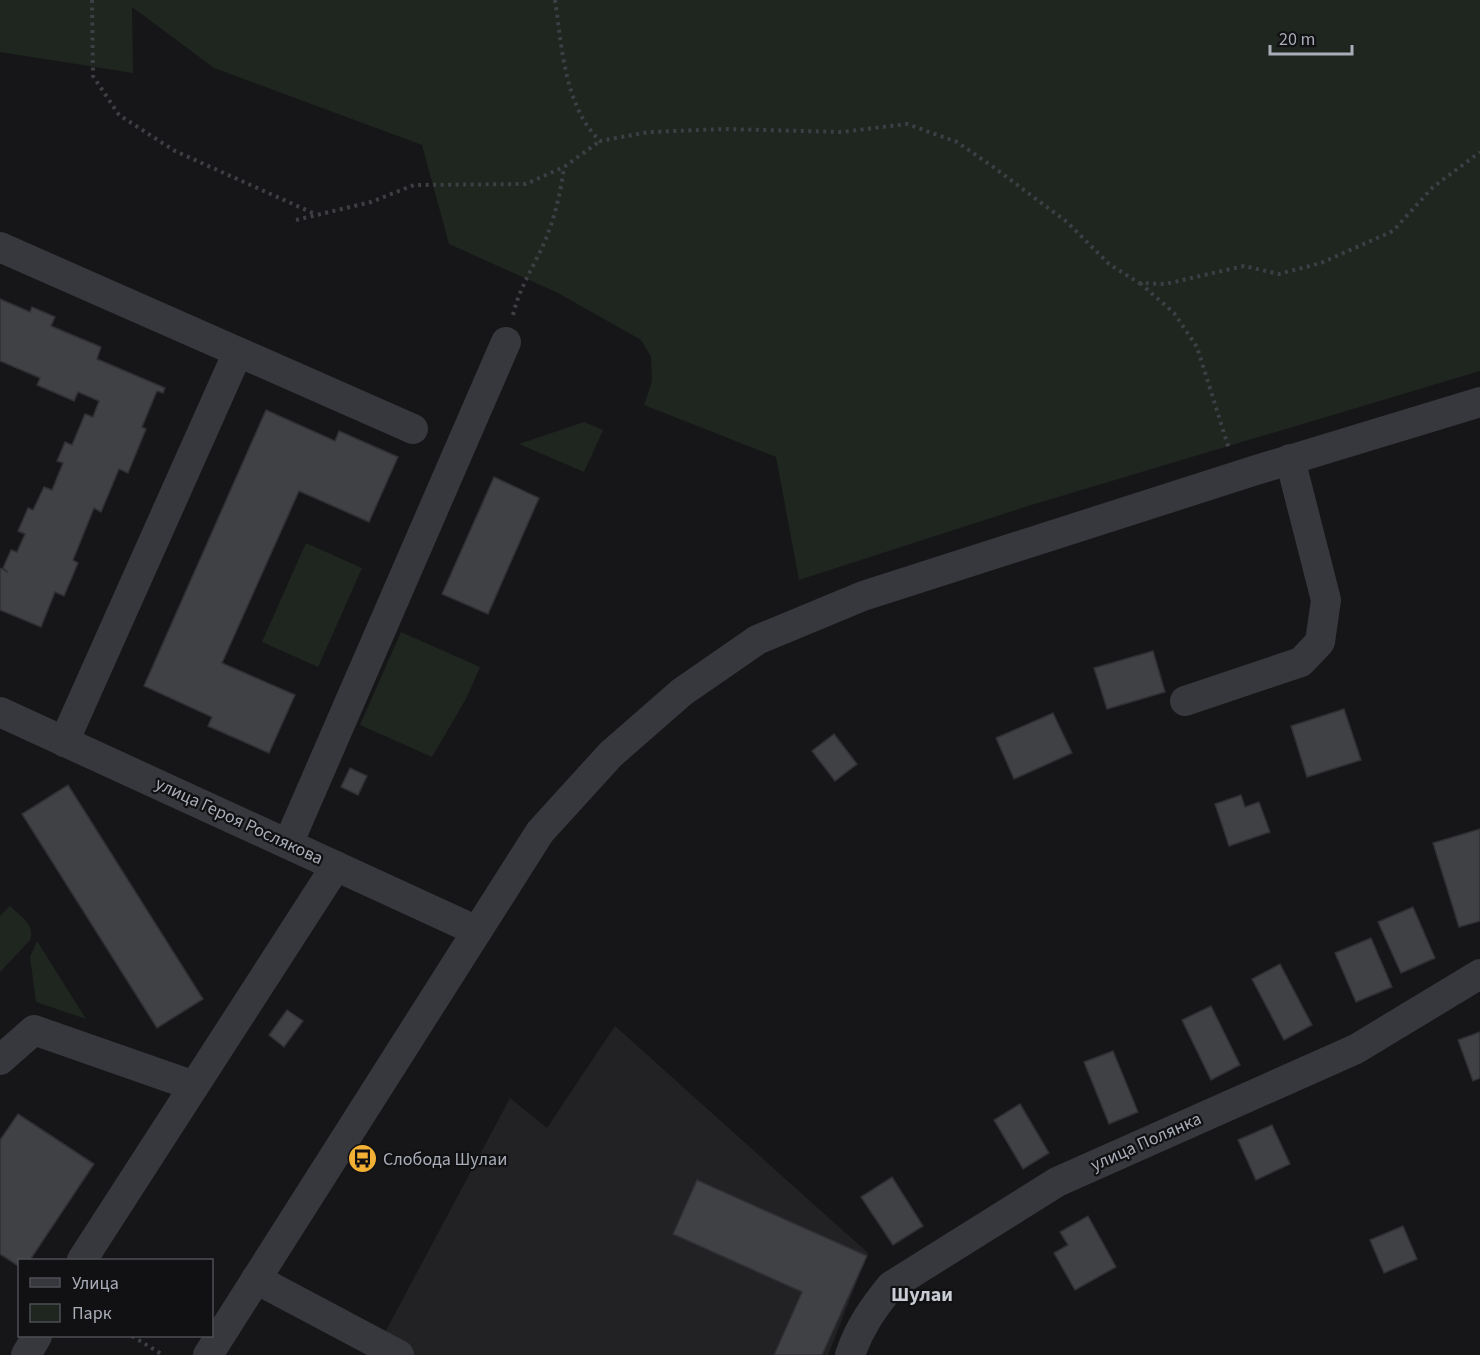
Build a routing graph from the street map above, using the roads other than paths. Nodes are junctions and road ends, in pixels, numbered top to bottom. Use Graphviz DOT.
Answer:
graph roads {
  1 [pos="0,247"];
  2 [pos="506,342"];
  3 [pos="238,352"];
  4 [pos="1480,402"];
  5 [pos="413,429"];
  6 [pos="1290,459"];
  7 [pos="1185,701"];
  8 [pos="0,712"];
  9 [pos="64,742"];
  10 [pos="288,844"];
  11 [pos="336,866"];
  12 [pos="477,931"];
  13 [pos="1480,974"];
  14 [pos="0,1060"];
  15 [pos="194,1086"];
  16 [pos="83,1259"];
  17 [pos="256,1279"];
  18 [pos="36,1337"];
  19 [pos="26,1355"];
  20 [pos="208,1355"];
  21 [pos="399,1355"];
  22 [pos="850,1355"];
  1 -- 3 [label="street"];
  2 -- 10 [label="street"];
  3 -- 5 [label="street"];
  3 -- 9 [label="street"];
  4 -- 6 [label="street"];
  6 -- 7 [label="street"];
  6 -- 12 [label="street"];
  8 -- 9 [label="street, улица Героя Рослякова"];
  9 -- 10 [label="street, улица Героя Рослякова"];
  10 -- 11 [label="street, улица Героя Рослякова"];
  11 -- 12 [label="street, улица Героя Рослякова"];
  11 -- 15 [label="street"];
  12 -- 17 [label="street"];
  13 -- 22 [label="street, улица Полянка"];
  14 -- 15 [label="street"];
  15 -- 16 [label="street"];
  17 -- 20 [label="street"];
  17 -- 21 [label="street"];
  18 -- 19 [label="street"];
}
